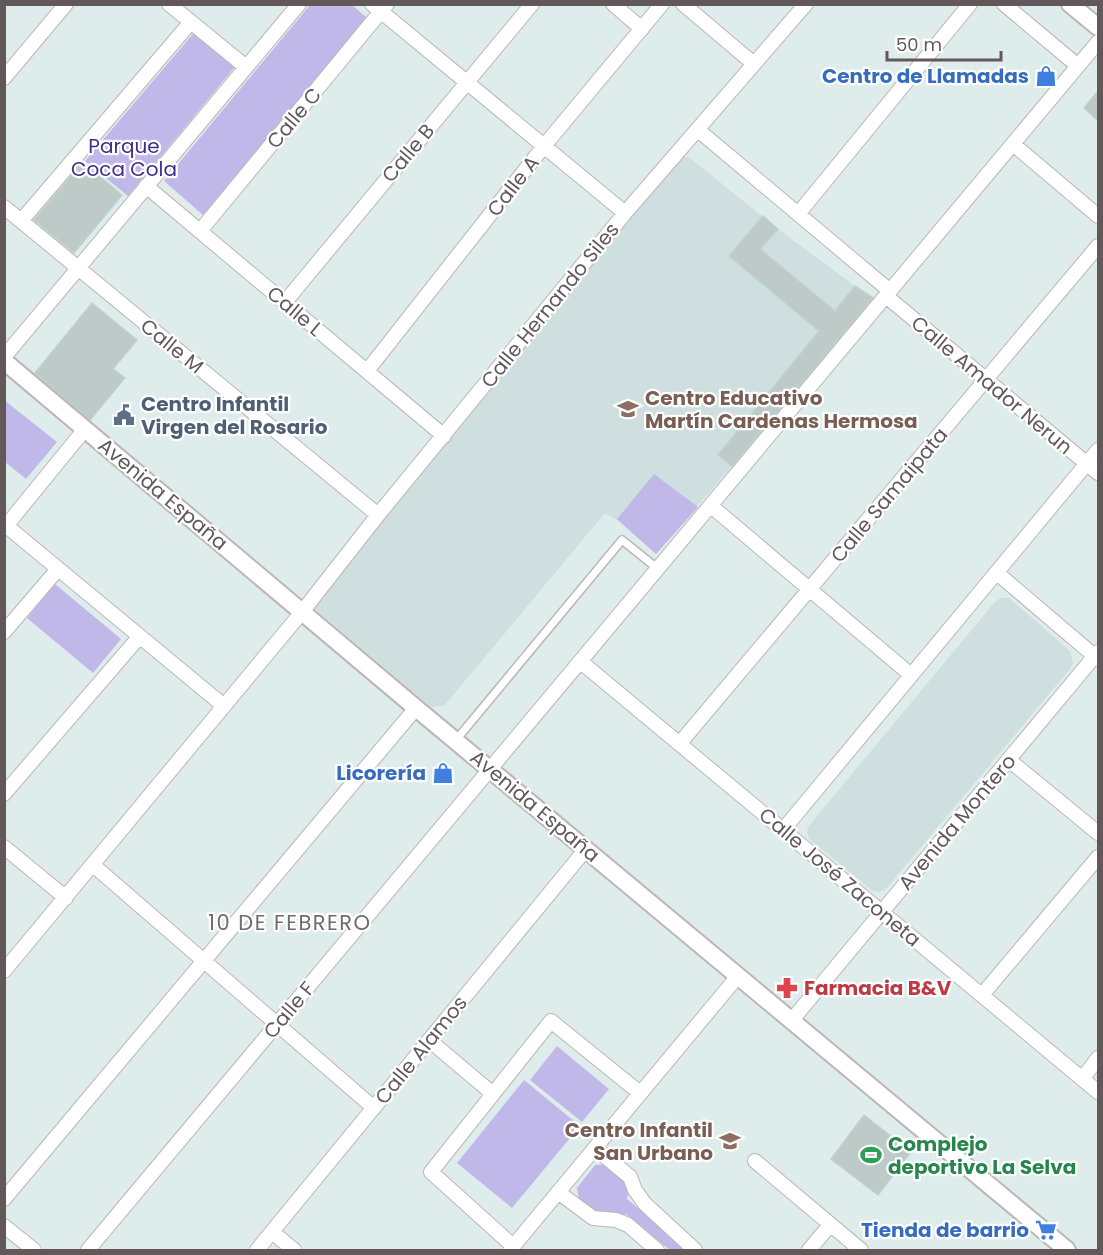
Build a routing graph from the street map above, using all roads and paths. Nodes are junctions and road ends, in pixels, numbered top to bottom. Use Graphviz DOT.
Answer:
graph roads {
  1 [pos="66,4"];
  2 [pos="169,4"];
  3 [pos="299,4"];
  4 [pos="532,4"];
  5 [pos="613,4"];
  6 [pos="662,4"];
  7 [pos="683,4"];
  8 [pos="806,4"];
  9 [pos="970,4"];
  10 [pos="1004,4"];
  11 [pos="1070,4"];
  12 [pos="380,7"];
  13 [pos="190,23"];
  14 [pos="1098,27"];
  15 [pos="642,29"];
  16 [pos="1098,42"];
  17 [pos="754,64"];
  18 [pos="1078,66"];
  19 [pos="246,67"];
  20 [pos="4,78"];
  21 [pos="467,83"];
  22 [pos="698,130"];
  23 [pos="1013,144"];
  24 [pos="544,146"];
  25 [pos="146,186"];
  26 [pos="4,207"];
  27 [pos="625,213"];
  28 [pos="798,214"];
  29 [pos="1098,216"];
  30 [pos="21,221"];
  31 [pos="200,231"];
  32 [pos="1098,246"];
  33 [pos="78,269"];
  34 [pos="888,294"];
  35 [pos="285,302"];
  36 [pos="4,357"];
  37 [pos="4,361"];
  38 [pos="367,371"];
  39 [pos="986,380"];
  40 [pos="85,429"];
  41 [pos="444,436"];
  42 [pos="1098,450"];
  43 [pos="1087,464"];
  44 [pos="1098,473"];
  45 [pos="711,506"];
  46 [pos="378,515"];
  47 [pos="5,525"];
  48 [pos="58,569"];
  49 [pos="658,569"];
  50 [pos="996,573"];
  51 [pos="810,590"];
  52 [pos="302,612"];
  53 [pos="4,632"];
  54 [pos="140,636"];
  55 [pos="1097,656"];
  56 [pos="581,662"];
  57 [pos="911,675"];
  58 [pos="224,706"];
  59 [pos="416,708"];
  60 [pos="456,740"];
  61 [pos="680,744"];
  62 [pos="1009,760"];
  63 [pos="491,769"];
  64 [pos="4,794"];
  65 [pos="783,830"];
  66 [pos="1098,833"];
  67 [pos="4,847"];
  68 [pos="586,849"];
  69 [pos="1098,857"];
  70 [pos="93,865"];
  71 [pos="66,897"];
  72 [pos="882,912"];
  73 [pos="204,961"];
  74 [pos="4,971"];
  75 [pos="738,975"];
  76 [pos="982,995"];
  77 [pos="792,1020"];
  78 [pos="277,1024"];
  79 [pos="429,1040"];
  80 [pos="1098,1058"];
  81 [pos="1082,1079"];
  82 [pos="1098,1092"];
  83 [pos="640,1093"];
  84 [pos="493,1094"];
  85 [pos="374,1108"];
  86 [pos="595,1148"];
  87 [pos="755,1161"];
  88 [pos="558,1192"];
  89 [pos="4,1199"];
  90 [pos="830,1225"];
  91 [pos="4,1226"];
  92 [pos="272,1232"];
  93 [pos="512,1249"];
  94 [pos="34,1251"];
  95 [pos="88,1251"];
  96 [pos="256,1251"];
  97 [pos="294,1251"];
  98 [pos="657,1251"];
  99 [pos="695,1251"];
  100 [pos="809,1251"];
  101 [pos="861,1251"];
  102 [pos="1067,1251"];
  1 -- 20 [label="street"];
  2 -- 13 [label="street"];
  3 -- 19 [label="street"];
  4 -- 21 [label="street, Calle B"];
  5 -- 15 [label="street"];
  6 -- 15 [label="street, Calle A"];
  7 -- 17 [label="street"];
  8 -- 17 [label="street, Calle Hernando Siles"];
  9 -- 28 [label="street"];
  10 -- 18 [label="street"];
  11 -- 14 [label="street"];
  12 -- 21 [label="street"];
  12 -- 31 [label="street, Calle C"];
  13 -- 19 [label="street"];
  13 -- 30 [label="street"];
  15 -- 24 [label="street, Calle A"];
  16 -- 18 [label="street, Calle F"];
  17 -- 22 [label="street, Calle Hernando Siles"];
  18 -- 23 [label="street, Calle F"];
  19 -- 25 [label="street"];
  21 -- 24 [label="street"];
  21 -- 35 [label="street, Calle B"];
  22 -- 27 [label="street, Calle Hernando Siles"];
  22 -- 28 [label="street, Calle Amador Nerun"];
  23 -- 29 [label="street"];
  23 -- 34 [label="street, Calle F"];
  24 -- 27 [label="street"];
  24 -- 38 [label="street, Calle A"];
  25 -- 31 [label="street, Calle L"];
  25 -- 33 [label="street"];
  26 -- 30 [label="street, Calle M"];
  27 -- 41 [label="street, Calle Hernando Siles"];
  28 -- 34 [label="street, Calle Amador Nerun"];
  30 -- 33 [label="street, Calle M"];
  31 -- 35 [label="street, Calle L"];
  32 -- 39 [label="street, Calle Samaipata"];
  33 -- 36 [label="street"];
  33 -- 46 [label="street, Calle M"];
  34 -- 39 [label="street, Calle Amador Nerun"];
  34 -- 45 [label="street, Calle F"];
  35 -- 38 [label="street, Calle L"];
  37 -- 40 [label="street, Avenida España"];
  38 -- 41 [label="street, Calle L"];
  39 -- 43 [label="street, Calle Amador Nerun"];
  39 -- 51 [label="street, Calle Samaipata"];
  40 -- 47 [label="street"];
  40 -- 52 [label="street, Avenida España"];
  41 -- 46 [label="street, Calle Hernando Siles"];
  42 -- 43 [label="street"];
  43 -- 44 [label="street, Calle Amador Nerun"];
  43 -- 50 [label="street"];
  45 -- 49 [label="street, Calle F"];
  45 -- 51 [label="street"];
  46 -- 52 [label="street, Calle Hernando Siles"];
  47 -- 48 [label="street"];
  48 -- 53 [label="street"];
  48 -- 54 [label="street"];
  49 -- 56 [label="street, Calle F"];
  49 -- 60 [label="lane"];
  50 -- 55 [label="street"];
  50 -- 57 [label="street"];
  51 -- 57 [label="street"];
  51 -- 61 [label="street, Calle Samaipata"];
  52 -- 58 [label="street, Calle Hernando Siles"];
  52 -- 59 [label="street, Avenida España"];
  54 -- 58 [label="street"];
  54 -- 64 [label="street"];
  55 -- 62 [label="street, Avenida Montero"];
  56 -- 61 [label="street, Calle José Zaconeta"];
  56 -- 63 [label="street, Calle F"];
  57 -- 65 [label="street"];
  58 -- 70 [label="street, Calle Hernando Siles"];
  59 -- 60 [label="street, Avenida España"];
  59 -- 73 [label="street"];
  60 -- 63 [label="street, Avenida España"];
  61 -- 65 [label="street, Calle José Zaconeta"];
  62 -- 66 [label="street"];
  62 -- 72 [label="street, Avenida Montero"];
  63 -- 68 [label="street, Avenida España"];
  63 -- 78 [label="street, Calle F"];
  65 -- 72 [label="street, Calle José Zaconeta"];
  67 -- 71 [label="street"];
  68 -- 75 [label="street, Avenida España"];
  68 -- 79 [label="street, Calle Alamos"];
  69 -- 76 [label="street"];
  70 -- 71 [label="street, Calle Hernando Siles"];
  70 -- 73 [label="street"];
  71 -- 74 [label="street, Calle Hernando Siles"];
  72 -- 76 [label="street, Calle José Zaconeta"];
  72 -- 77 [label="street, Avenida Montero"];
  73 -- 78 [label="street"];
  73 -- 89 [label="street"];
  75 -- 77 [label="street, Avenida España"];
  75 -- 83 [label="street"];
  76 -- 81 [label="street, Calle José Zaconeta"];
  77 -- 102 [label="street, Avenida España"];
  78 -- 85 [label="street"];
  78 -- 95 [label="street, Calle F"];
  79 -- 84 [label="street"];
  79 -- 85 [label="street, Calle Alamos"];
  80 -- 81 [label="street"];
  81 -- 82 [label="street, Calle José Zaconeta"];
  83 -- 84 [label="street"];
  83 -- 86 [label="street"];
  84 -- 93 [label="street"];
  85 -- 92 [label="street, Calle Alamos"];
  86 -- 88 [label="street"];
  86 -- 99 [label="street"];
  87 -- 90 [label="street"];
  88 -- 93 [label="street"];
  88 -- 98 [label="street"];
  90 -- 100 [label="street"];
  90 -- 101 [label="street"];
  91 -- 94 [label="street"];
  92 -- 96 [label="street, Calle Alamos"];
  92 -- 97 [label="street"];
}
